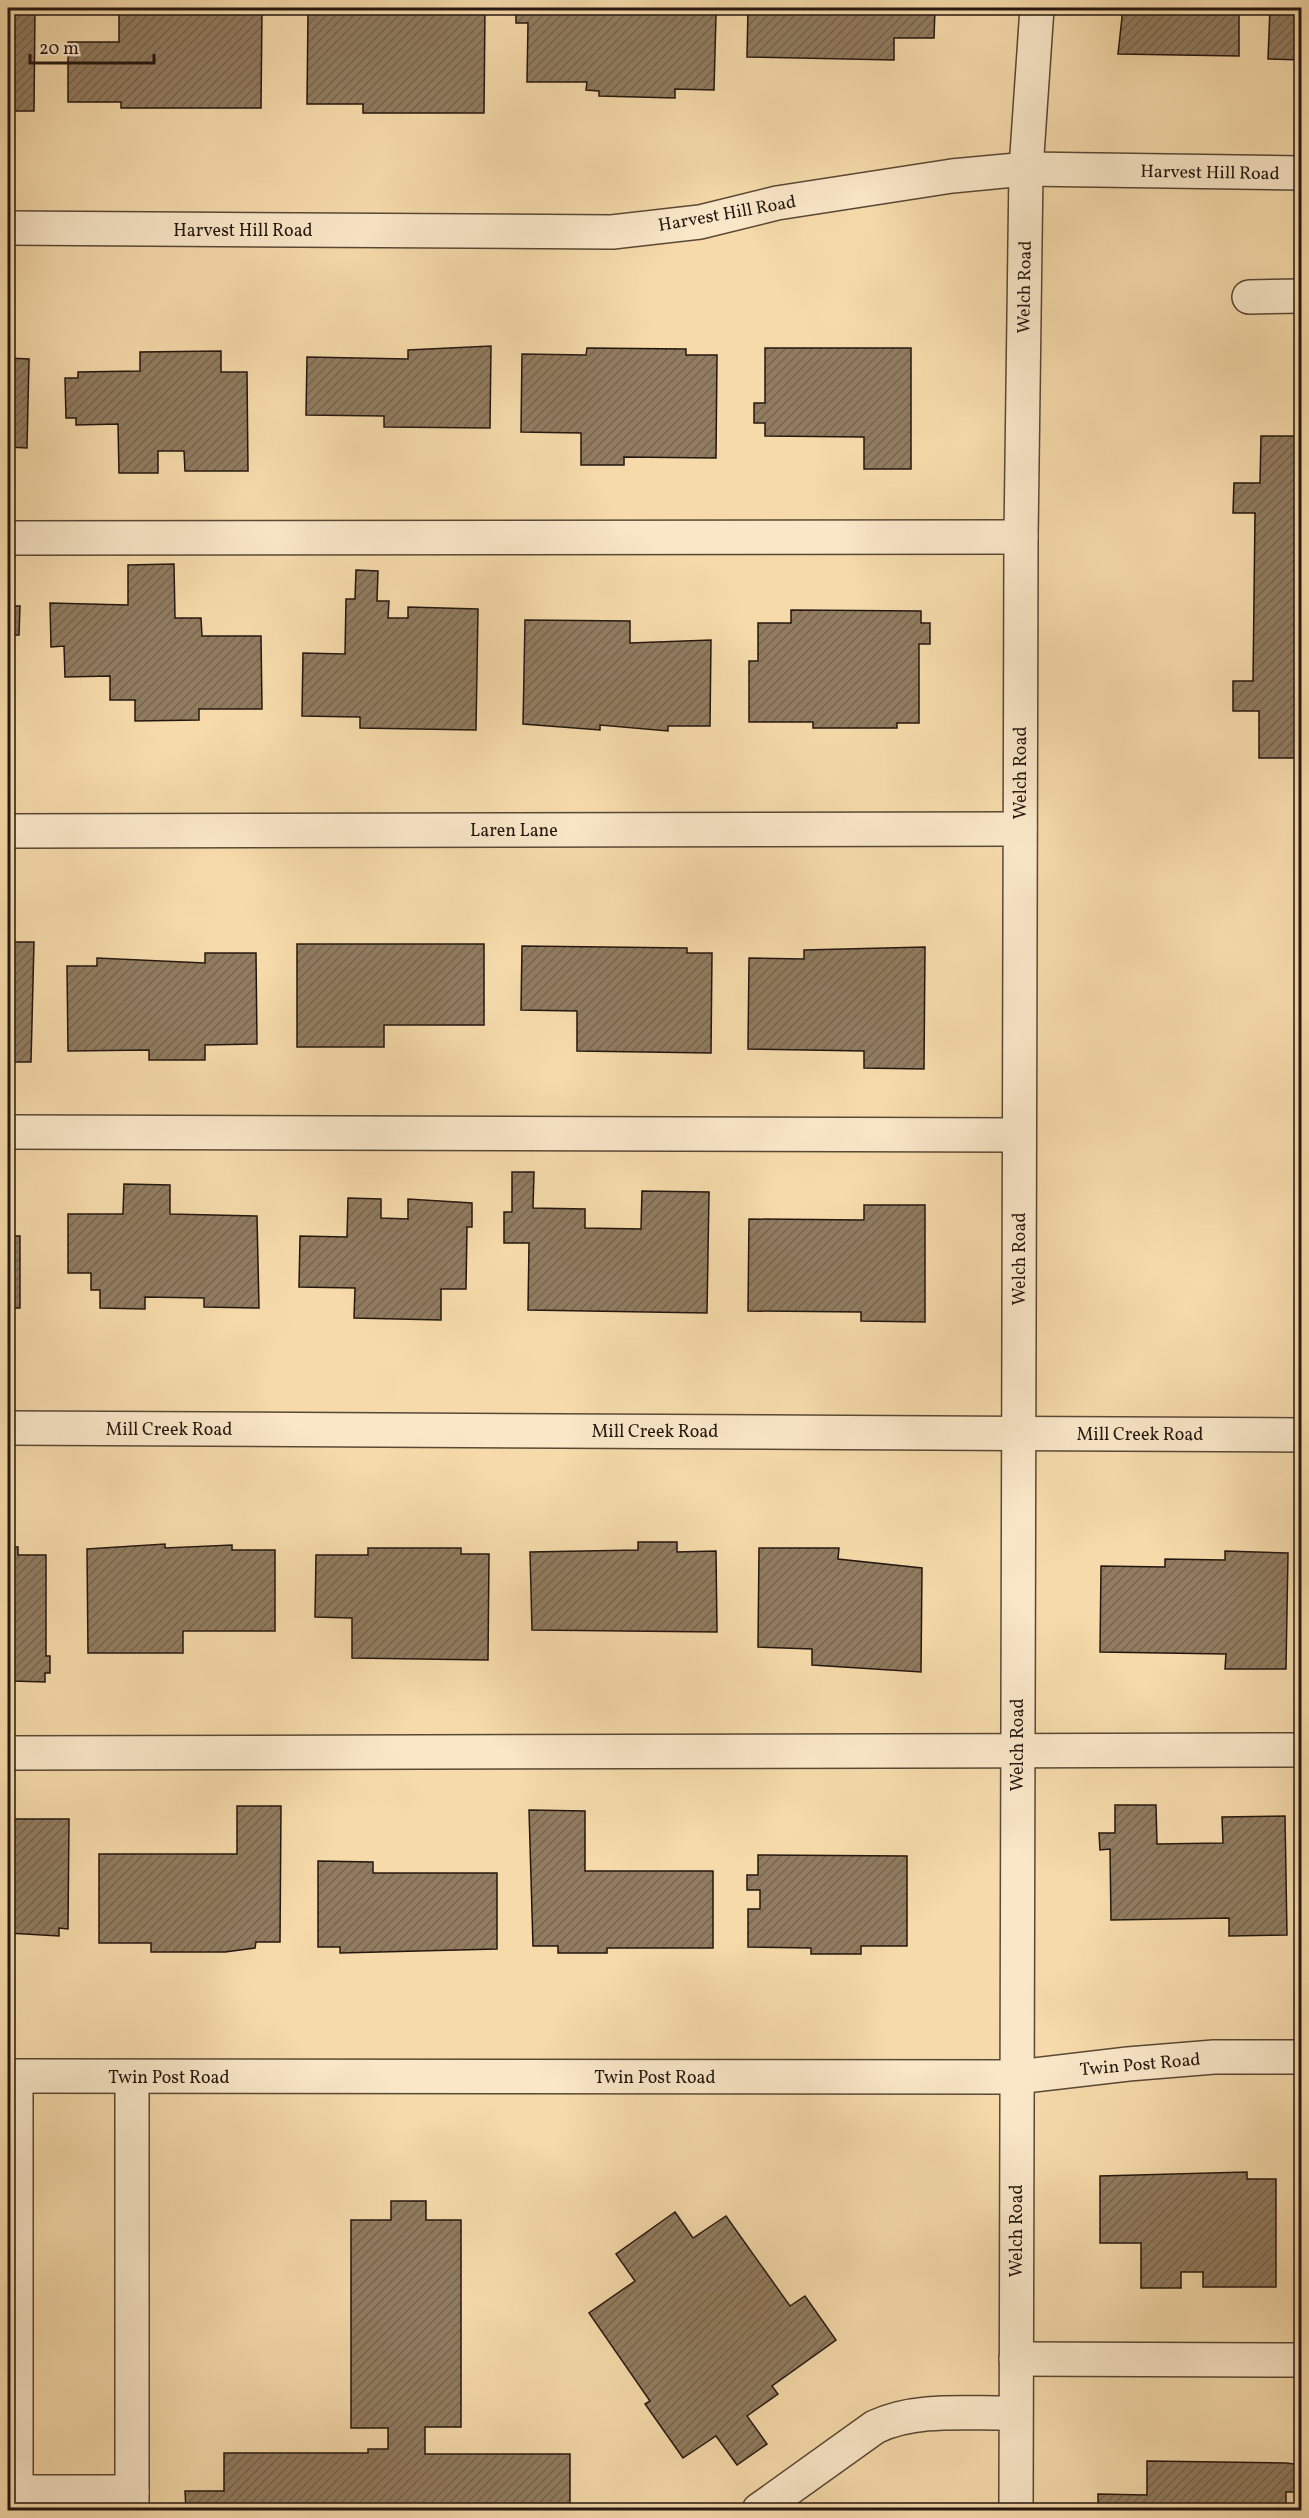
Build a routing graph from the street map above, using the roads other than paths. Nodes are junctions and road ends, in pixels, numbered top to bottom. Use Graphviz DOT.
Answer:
graph roads {
  1 [pos="1037,8"];
  2 [pos="1026,169"];
  3 [pos="1302,173"];
  4 [pos="8,228"];
  5 [pos="1302,296"];
  6 [pos="1249,297"];
  7 [pos="1021,537"];
  8 [pos="8,538"];
  9 [pos="1020,829"];
  10 [pos="8,831"];
  11 [pos="8,1132"];
  12 [pos="1019,1135"];
  13 [pos="8,1428"];
  14 [pos="1018,1433"];
  15 [pos="1302,1435"];
  16 [pos="1017,1750"];
  17 [pos="1302,1750"];
  18 [pos="8,1753"];
  19 [pos="1302,2057"];
  20 [pos="12,2076"];
  21 [pos="132,2077"];
  22 [pos="1016,2077"];
  23 [pos="1016,2359"];
  24 [pos="12,2360"];
  25 [pos="1302,2360"];
  26 [pos="1015,2413"];
  27 [pos="16,2501"];
  28 [pos="132,2501"];
  29 [pos="759,2511"];
  30 [pos="1016,2511"];
  1 -- 2 [label="street, Welch Road"];
  2 -- 3 [label="street, Harvest Hill Road"];
  2 -- 4 [label="street, Harvest Hill Road"];
  2 -- 7 [label="street, Welch Road"];
  5 -- 6 [label="street"];
  7 -- 8 [label="street"];
  7 -- 9 [label="street, Welch Road"];
  9 -- 10 [label="street, Laren Lane"];
  9 -- 12 [label="street, Welch Road"];
  11 -- 12 [label="street"];
  12 -- 14 [label="street, Welch Road"];
  13 -- 14 [label="street, Mill Creek Road"];
  14 -- 15 [label="street, Mill Creek Road"];
  14 -- 16 [label="street, Welch Road"];
  16 -- 17 [label="street"];
  16 -- 18 [label="street"];
  16 -- 22 [label="street, Welch Road"];
  19 -- 22 [label="street, Twin Post Road"];
  20 -- 21 [label="street, Twin Post Road"];
  20 -- 24 [label="street"];
  21 -- 22 [label="street, Twin Post Road"];
  21 -- 28 [label="street"];
  22 -- 23 [label="street, Welch Road"];
  23 -- 25 [label="street"];
  23 -- 26 [label="street, Welch Road"];
  24 -- 27 [label="street"];
  26 -- 29 [label="street"];
  26 -- 30 [label="street, Welch Road"];
  27 -- 28 [label="street"];
}
